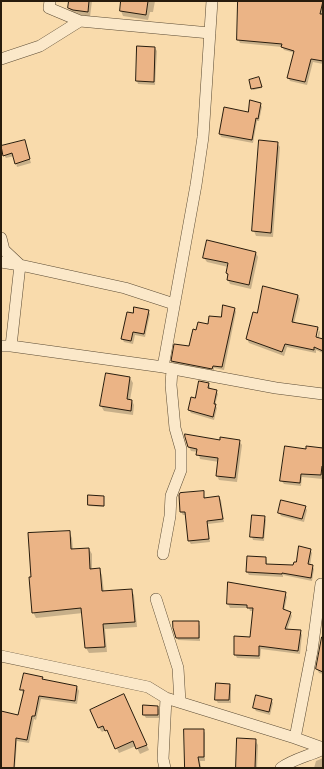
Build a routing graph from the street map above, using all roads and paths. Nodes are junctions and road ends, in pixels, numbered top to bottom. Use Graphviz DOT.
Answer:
graph roads {
  1 [pos="50,1"];
  2 [pos="212,1"];
  3 [pos="80,21"];
  4 [pos="210,33"];
  5 [pos="1,59"];
  6 [pos="1,238"];
  7 [pos="1,262"];
  8 [pos="20,265"];
  9 [pos="174,304"];
  10 [pos="6,346"];
  11 [pos="168,368"];
  12 [pos="323,394"];
  13 [pos="163,554"];
  14 [pos="321,584"];
  15 [pos="156,599"];
  16 [pos="1,656"];
  17 [pos="166,698"];
  18 [pos="180,702"];
  19 [pos="295,738"];
  20 [pos="323,749"];
  21 [pos="165,768"];
  22 [pos="281,768"];
  1 -- 3 [label="street"];
  2 -- 4 [label="street"];
  3 -- 4 [label="street"];
  3 -- 5 [label="street"];
  4 -- 9 [label="street"];
  6 -- 8 [label="street"];
  7 -- 8 [label="street"];
  8 -- 9 [label="street"];
  8 -- 10 [label="street"];
  9 -- 11 [label="street"];
  10 -- 11 [label="street"];
  11 -- 12 [label="street"];
  11 -- 13 [label="street"];
  14 -- 19 [label="street"];
  15 -- 18 [label="street"];
  16 -- 17 [label="street"];
  17 -- 18 [label="street"];
  17 -- 21 [label="street"];
  18 -- 19 [label="street"];
  19 -- 20 [label="street"];
  20 -- 22 [label="street"];
}
